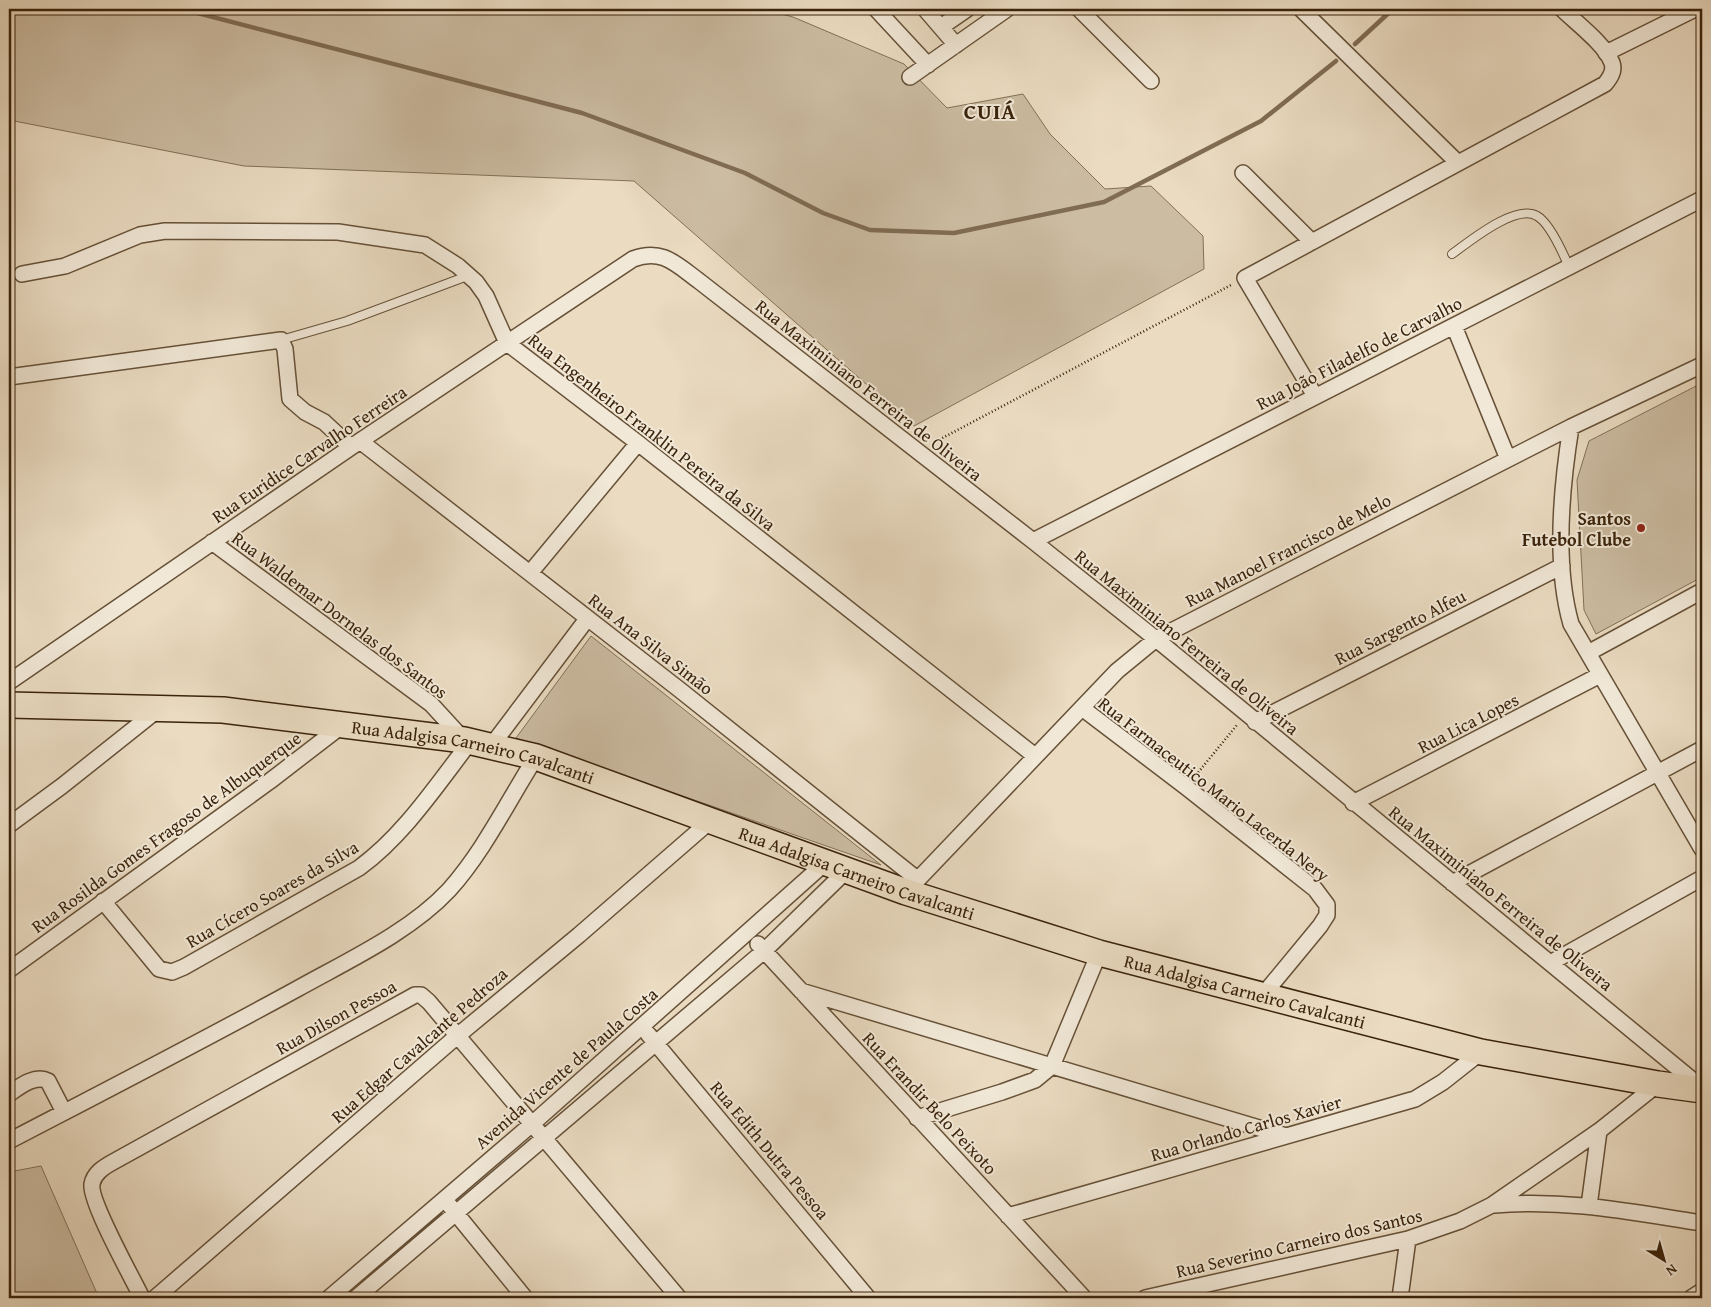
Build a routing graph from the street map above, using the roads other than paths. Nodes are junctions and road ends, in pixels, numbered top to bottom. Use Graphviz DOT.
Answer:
graph roads {
  1 [pos="824,9"];
  2 [pos="831,9"];
  3 [pos="876,9"];
  4 [pos="925,9"];
  5 [pos="967,9"];
  6 [pos="1007,9"];
  7 [pos="1079,9"];
  8 [pos="1301,9"];
  9 [pos="1562,9"];
  10 [pos="1695,9"];
  11 [pos="941,27"];
  12 [pos="956,45"];
  13 [pos="1606,52"];
  14 [pos="928,65"];
  15 [pos="910,77"];
  16 [pos="1151,81"];
  17 [pos="1457,162"];
  18 [pos="1243,173"];
  19 [pos="1702,199"];
  20 [pos="1312,242"];
  21 [pos="1452,254"];
  22 [pos="633,259"];
  23 [pos="1570,267"];
  24 [pos="22,274"];
  25 [pos="470,275"];
  26 [pos="1454,326"];
  27 [pos="281,340"];
  28 [pos="507,343"];
  29 [pos="1702,365"];
  30 [pos="9,377"];
  31 [pos="1315,396"];
  32 [pos="1571,428"];
  33 [pos="638,443"];
  34 [pos="356,444"];
  35 [pos="1508,460"];
  36 [pos="1033,541"];
  37 [pos="212,542"];
  38 [pos="1562,566"];
  39 [pos="530,573"];
  40 [pos="1702,591"];
  41 [pos="587,619"];
  42 [pos="1156,639"];
  43 [pos="1588,653"];
  44 [pos="1600,675"];
  45 [pos="9,682"];
  46 [pos="9,705"];
  47 [pos="161,707"];
  48 [pos="1082,708"];
  49 [pos="1251,718"];
  50 [pos="344,724"];
  51 [pos="475,742"];
  52 [pos="1702,749"];
  53 [pos="1035,756"];
  54 [pos="536,757"];
  55 [pos="1659,774"];
  56 [pos="1353,803"];
  57 [pos="709,822"];
  58 [pos="9,825"];
  59 [pos="1702,849"];
  60 [pos="836,867"];
  61 [pos="1702,878"];
  62 [pos="1452,883"];
  63 [pos="911,885"];
  64 [pos="103,901"];
  65 [pos="748,934"];
  66 [pos="764,951"];
  67 [pos="1099,953"];
  68 [pos="1552,962"];
  69 [pos="9,970"];
  70 [pos="801,990"];
  71 [pos="1263,995"];
  72 [pos="642,1027"];
  73 [pos="456,1036"];
  74 [pos="655,1042"];
  75 [pos="1481,1052"];
  76 [pos="1052,1066"];
  77 [pos="1658,1084"];
  78 [pos="1702,1089"];
  79 [pos="9,1094"];
  80 [pos="64,1112"];
  81 [pos="918,1118"];
  82 [pos="532,1124"];
  83 [pos="1599,1131"];
  84 [pos="1286,1136"];
  85 [pos="543,1137"];
  86 [pos="9,1141"];
  87 [pos="444,1200"];
  88 [pos="1492,1205"];
  89 [pos="1589,1206"];
  90 [pos="455,1212"];
  91 [pos="1008,1216"];
  92 [pos="1702,1224"];
  93 [pos="1408,1240"];
  94 [pos="356,1276"];
  95 [pos="1702,1291"];
  96 [pos="366,1295"];
  97 [pos="142,1298"];
  98 [pos="155,1298"];
  99 [pos="329,1298"];
  100 [pos="525,1298"];
  101 [pos="678,1298"];
  102 [pos="868,1298"];
  103 [pos="1084,1298"];
  104 [pos="1145,1298"];
  105 [pos="1400,1298"];
  106 [pos="1691,1298"];
  1 -- 2 [label="lane"];
  3 -- 14 [label="street"];
  4 -- 11 [label="street"];
  5 -- 11 [label="street"];
  6 -- 12 [label="street"];
  7 -- 16 [label="street"];
  8 -- 17 [label="street"];
  9 -- 13 [label="street"];
  10 -- 13 [label="street"];
  11 -- 12 [label="street"];
  12 -- 14 [label="street"];
  13 -- 17 [label="street"];
  14 -- 15 [label="street"];
  17 -- 20 [label="street"];
  18 -- 20 [label="street"];
  19 -- 23 [label="street, Rua João Filadelfo de Carvalho"];
  20 -- 31 [label="street"];
  21 -- 23 [label="lane"];
  22 -- 28 [label="street, Rua Euridice Carvalho Ferreira"];
  22 -- 36 [label="street, Rua Maximiniano Ferreira de Oliveira"];
  23 -- 26 [label="street, Rua João Filadelfo de Carvalho"];
  24 -- 25 [label="street, Rua Engenheiro Franklin Pereira da Silva"];
  25 -- 27 [label="lane"];
  25 -- 28 [label="street, Rua Engenheiro Franklin Pereira da Silva"];
  26 -- 31 [label="street, Rua João Filadelfo de Carvalho"];
  26 -- 35 [label="street"];
  27 -- 30 [label="street"];
  27 -- 34 [label="street, Rua Ana Silva Simão"];
  28 -- 33 [label="street, Rua Engenheiro Franklin Pereira da Silva"];
  28 -- 34 [label="street, Rua Euridice Carvalho Ferreira"];
  29 -- 32 [label="street, Rua Manoel Francisco de Melo"];
  31 -- 36 [label="street, Rua João Filadelfo de Carvalho"];
  32 -- 35 [label="street, Rua Manoel Francisco de Melo"];
  32 -- 38 [label="street"];
  33 -- 39 [label="street"];
  33 -- 53 [label="street, Rua Engenheiro Franklin Pereira da Silva"];
  34 -- 37 [label="street, Rua Euridice Carvalho Ferreira"];
  34 -- 39 [label="street, Rua Ana Silva Simão"];
  35 -- 42 [label="street, Rua Manoel Francisco de Melo"];
  36 -- 42 [label="street, Rua Maximiniano Ferreira de Oliveira"];
  37 -- 45 [label="street, Rua Euridice Carvalho Ferreira"];
  37 -- 51 [label="street, Rua Waldemar Dornelas dos Santos"];
  38 -- 43 [label="street"];
  38 -- 49 [label="street, Rua Sargento Alfeu"];
  39 -- 41 [label="street, Rua Ana Silva Simão"];
  40 -- 43 [label="street"];
  41 -- 51 [label="street, Rua Cícero Soares da Silva"];
  41 -- 63 [label="street, Rua Ana Silva Simão"];
  42 -- 48 [label="street, Rua Manoel Francisco de Melo"];
  42 -- 49 [label="street, Rua Maximiniano Ferreira de Oliveira"];
  43 -- 44 [label="street"];
  44 -- 55 [label="street"];
  44 -- 56 [label="street, Rua Lica Lopes"];
  46 -- 47 [label="main road, Rua Adalgisa Carneiro Cavalcanti"];
  47 -- 50 [label="main road, Rua Adalgisa Carneiro Cavalcanti"];
  47 -- 58 [label="street"];
  48 -- 53 [label="street, Rua Manoel Francisco de Melo"];
  48 -- 71 [label="street, Rua Farmaceutico Mario Lacerda Nery"];
  49 -- 56 [label="street, Rua Maximiniano Ferreira de Oliveira"];
  50 -- 51 [label="main road, Rua Adalgisa Carneiro Cavalcanti"];
  50 -- 64 [label="street, Rua Rosilda Gomes Fragoso de Albuquerque"];
  51 -- 54 [label="main road, Rua Adalgisa Carneiro Cavalcanti"];
  51 -- 64 [label="street, Rua Cícero Soares da Silva"];
  52 -- 55 [label="street"];
  53 -- 63 [label="street, Rua Manoel Francisco de Melo"];
  54 -- 57 [label="main road, Rua Adalgisa Carneiro Cavalcanti"];
  54 -- 80 [label="street"];
  55 -- 59 [label="street"];
  55 -- 62 [label="street"];
  56 -- 62 [label="street, Rua Maximiniano Ferreira de Oliveira"];
  57 -- 60 [label="main road, Rua Adalgisa Carneiro Cavalcanti"];
  57 -- 73 [label="street, Rua Edgar Cavalcante Pedroza"];
  60 -- 63 [label="main road, Rua Adalgisa Carneiro Cavalcanti"];
  60 -- 65 [label="street, Avenida Vicente de Paula Costa"];
  60 -- 66 [label="street, Avenida Vicente de Paula Costa"];
  61 -- 68 [label="street"];
  62 -- 68 [label="street, Rua Maximiniano Ferreira de Oliveira"];
  63 -- 67 [label="main road, Rua Adalgisa Carneiro Cavalcanti"];
  64 -- 69 [label="street, Rua Rosilda Gomes Fragoso de Albuquerque"];
  65 -- 66 [label="street, Rua Erandir Belo Peixoto"];
  65 -- 72 [label="street, Avenida Vicente de Paula Costa"];
  66 -- 70 [label="street, Rua Erandir Belo Peixoto"];
  66 -- 74 [label="street, Avenida Vicente de Paula Costa"];
  67 -- 71 [label="main road, Rua Adalgisa Carneiro Cavalcanti"];
  67 -- 76 [label="street"];
  68 -- 78 [label="street, Rua Maximiniano Ferreira de Oliveira"];
  70 -- 76 [label="street"];
  70 -- 81 [label="street, Rua Erandir Belo Peixoto"];
  71 -- 75 [label="main road, Rua Adalgisa Carneiro Cavalcanti"];
  72 -- 74 [label="street, Rua Edith Dutra Pessoa"];
  72 -- 82 [label="street, Avenida Vicente de Paula Costa"];
  73 -- 82 [label="street, Rua Dilson Pessoa"];
  73 -- 97 [label="street, Rua Dilson Pessoa"];
  73 -- 98 [label="street, Rua Edgar Cavalcante Pedroza"];
  74 -- 85 [label="street, Avenida Vicente de Paula Costa"];
  74 -- 102 [label="street, Rua Edith Dutra Pessoa"];
  75 -- 77 [label="main road, Rua Adalgisa Carneiro Cavalcanti"];
  75 -- 84 [label="street, Rua Orlando Carlos Xavier"];
  76 -- 81 [label="street"];
  76 -- 84 [label="street"];
  77 -- 78 [label="main road, Rua Adalgisa Carneiro Cavalcanti"];
  77 -- 83 [label="street, Rua Severino Carneiro dos Santos"];
  79 -- 80 [label="street"];
  80 -- 86 [label="street"];
  81 -- 91 [label="street, Rua Erandir Belo Peixoto"];
  82 -- 85 [label="street, Rua Dilson Pessoa"];
  82 -- 87 [label="street, Avenida Vicente de Paula Costa"];
  83 -- 88 [label="street, Rua Severino Carneiro dos Santos"];
  83 -- 89 [label="street"];
  84 -- 91 [label="street, Rua Orlando Carlos Xavier"];
  85 -- 90 [label="street, Avenida Vicente de Paula Costa"];
  85 -- 101 [label="street, Rua Dilson Pessoa"];
  87 -- 90 [label="street"];
  87 -- 94 [label="street, Avenida Vicente de Paula Costa"];
  88 -- 89 [label="street"];
  88 -- 93 [label="street, Rua Severino Carneiro dos Santos"];
  89 -- 92 [label="street"];
  90 -- 96 [label="street, Avenida Vicente de Paula Costa"];
  90 -- 100 [label="street"];
  91 -- 103 [label="street, Rua Erandir Belo Peixoto"];
  93 -- 104 [label="street, Rua Severino Carneiro dos Santos"];
  93 -- 105 [label="street"];
  94 -- 96 [label="street"];
  94 -- 99 [label="street, Avenida Vicente de Paula Costa"];
  95 -- 106 [label="street"];
}
